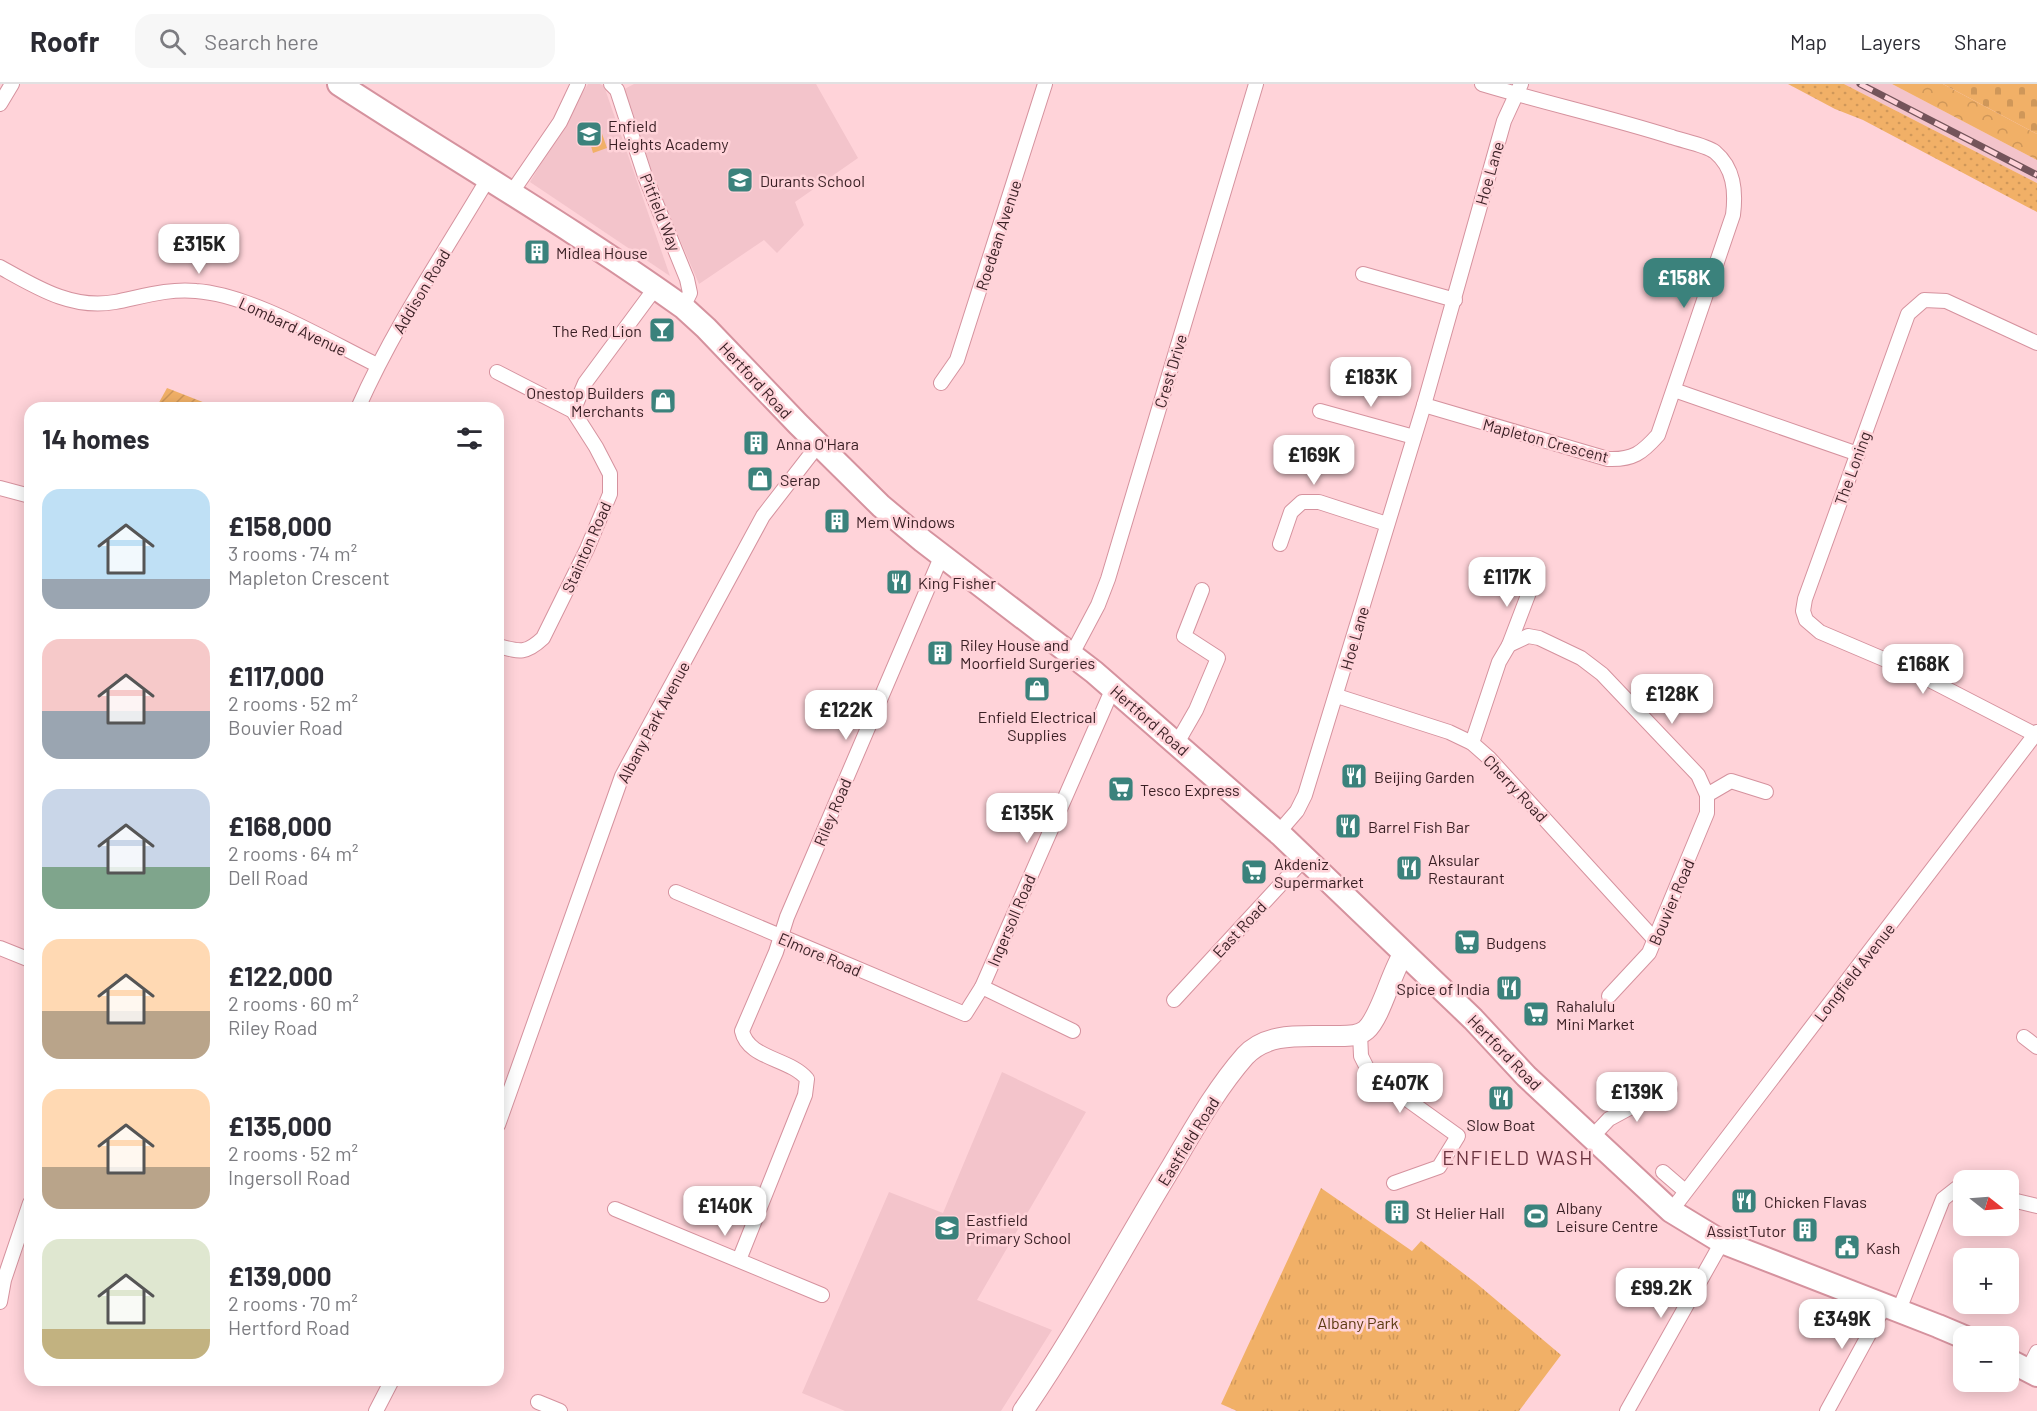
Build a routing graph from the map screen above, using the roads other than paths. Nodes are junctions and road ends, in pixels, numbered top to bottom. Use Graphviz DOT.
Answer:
graph roads {
  1 [pos="12,84"];
  2 [pos="339,84"];
  3 [pos="578,84"];
  4 [pos="611,84"];
  5 [pos="1045,84"];
  6 [pos="1256,84"];
  7 [pos="1482,84"];
  8 [pos="1520,89"];
  9 [pos="0,104"];
  10 [pos="489,177"];
  11 [pos="512,192"];
  12 [pos="0,267"];
  13 [pos="1363,274"];
  14 [pos="656,287"];
  15 [pos="1455,300"];
  16 [pos="683,307"];
  17 [pos="2037,343"];
  18 [pos="377,365"];
  19 [pos="497,372"];
  20 [pos="941,383"];
  21 [pos="1674,390"];
  22 [pos="361,402"];
  23 [pos="1424,405"];
  24 [pos="573,411"];
  25 [pos="1320,411"];
  26 [pos="1414,436"];
  27 [pos="818,445"];
  28 [pos="1858,454"];
  29 [pos="0,488"];
  30 [pos="24,494"];
  31 [pos="1387,524"];
  32 [pos="1280,544"];
  33 [pos="942,555"];
  34 [pos="1533,582"];
  35 [pos="1202,590"];
  36 [pos="1509,645"];
  37 [pos="504,648"];
  38 [pos="1072,654"];
  39 [pos="1113,688"];
  40 [pos="1337,696"];
  41 [pos="2037,734"];
  42 [pos="1177,743"];
  43 [pos="1472,743"];
  44 [pos="1766,792"];
  45 [pos="1707,795"];
  46 [pos="1278,833"];
  47 [pos="1305,858"];
  48 [pos="676,892"];
  49 [pos="780,937"];
  50 [pos="1655,940"];
  51 [pos="0,948"];
  52 [pos="1404,953"];
  53 [pos="24,958"];
  54 [pos="982,987"];
  55 [pos="1609,996"];
  56 [pos="1174,1000"];
  57 [pos="965,1014"];
  58 [pos="1073,1032"];
  59 [pos="1360,1033"];
  60 [pos="2024,1037"];
  61 [pos="2037,1047"];
  62 [pos="1670,1089"];
  63 [pos="504,1108"];
  64 [pos="1592,1137"];
  65 [pos="1663,1173"];
  66 [pos="1394,1183"];
  67 [pos="1685,1191"];
  68 [pos="1953,1191"];
  69 [pos="2019,1202"];
  70 [pos="2037,1206"];
  71 [pos="615,1209"];
  72 [pos="1671,1211"];
  73 [pos="24,1229"];
  74 [pos="1722,1242"];
  75 [pos="739,1260"];
  76 [pos="2,1279"];
  77 [pos="822,1295"];
  78 [pos="0,1302"];
  79 [pos="1892,1307"];
  80 [pos="1953,1332"];
  81 [pos="389,1386"];
  82 [pos="538,1402"];
  83 [pos="376,1411"];
  84 [pos="560,1411"];
  85 [pos="1023,1411"];
  86 [pos="1628,1411"];
  87 [pos="1827,1411"];
  1 -- 9 [label="street"];
  2 -- 10 [label="main road, Hertford Road"];
  3 -- 11 [label="street"];
  4 -- 16 [label="street, Pitfield Way"];
  5 -- 20 [label="street, Roedean Avenue"];
  6 -- 38 [label="street, Crest Drive"];
  7 -- 8 [label="street"];
  8 -- 15 [label="street, Hoe Lane"];
  8 -- 21 [label="street, Mapleton Crescent"];
  10 -- 11 [label="main road, Hertford Road"];
  10 -- 18 [label="street, Addison Road"];
  11 -- 14 [label="main road, Hertford Road"];
  12 -- 18 [label="street, Lombard Avenue"];
  13 -- 15 [label="street"];
  14 -- 16 [label="main road, Hertford Road"];
  14 -- 24 [label="street"];
  15 -- 23 [label="street, Hoe Lane"];
  16 -- 27 [label="main road, Hertford Road"];
  17 -- 28 [label="street, The Loning"];
  18 -- 22 [label="street, Addison Road"];
  19 -- 24 [label="street"];
  21 -- 23 [label="street, Mapleton Crescent"];
  21 -- 28 [label="street"];
  23 -- 26 [label="street, Hoe Lane"];
  24 -- 37 [label="street, Stainton Road"];
  25 -- 26 [label="street"];
  26 -- 31 [label="street, Hoe Lane"];
  27 -- 33 [label="main road, Hertford Road"];
  27 -- 63 [label="street, Albany Park Avenue"];
  28 -- 41 [label="street, The Loning"];
  29 -- 30 [label="street"];
  31 -- 32 [label="street"];
  31 -- 40 [label="street, Hoe Lane"];
  33 -- 38 [label="main road, Hertford Road"];
  33 -- 49 [label="street, Riley Road"];
  34 -- 36 [label="street"];
  35 -- 42 [label="street"];
  36 -- 43 [label="street"];
  36 -- 45 [label="street"];
  38 -- 39 [label="main road, Hertford Road"];
  39 -- 42 [label="main road, Hertford Road"];
  39 -- 54 [label="street, Ingersoll Road"];
  40 -- 43 [label="street, Cherry Road"];
  40 -- 46 [label="street, Hoe Lane"];
  41 -- 67 [label="street, Longfield Avenue"];
  42 -- 46 [label="main road, Hertford Road"];
  43 -- 50 [label="street, Cherry Road"];
  44 -- 45 [label="street"];
  45 -- 50 [label="street, Bouvier Road"];
  46 -- 47 [label="main road, Hertford Road"];
  47 -- 52 [label="main road, Hertford Road"];
  47 -- 56 [label="street, East Road"];
  48 -- 49 [label="street, Elmore Road"];
  49 -- 57 [label="street, Elmore Road"];
  49 -- 75 [label="street, Riley Road"];
  50 -- 55 [label="street, Bouvier Road"];
  51 -- 53 [label="street"];
  52 -- 59 [label="street"];
  52 -- 64 [label="main road, Hertford Road"];
  54 -- 57 [label="street, Ingersoll Road"];
  54 -- 58 [label="street, Ingersoll Road"];
  59 -- 66 [label="street"];
  59 -- 85 [label="street, Eastfield Road"];
  60 -- 61 [label="street"];
  62 -- 64 [label="street"];
  64 -- 72 [label="main road, Hertford Road"];
  65 -- 67 [label="street"];
  67 -- 72 [label="street, Longfield Avenue"];
  68 -- 79 [label="street"];
  69 -- 70 [label="street"];
  71 -- 75 [label="street"];
  72 -- 74 [label="main road, Hertford Road"];
  73 -- 76 [label="street"];
  74 -- 79 [label="main road, Hertford Road"];
  74 -- 86 [label="street"];
  75 -- 77 [label="street"];
  76 -- 78 [label="street"];
  79 -- 80 [label="main road, Hertford Road"];
  79 -- 87 [label="street"];
  81 -- 83 [label="street"];
  82 -- 84 [label="street"];
}
